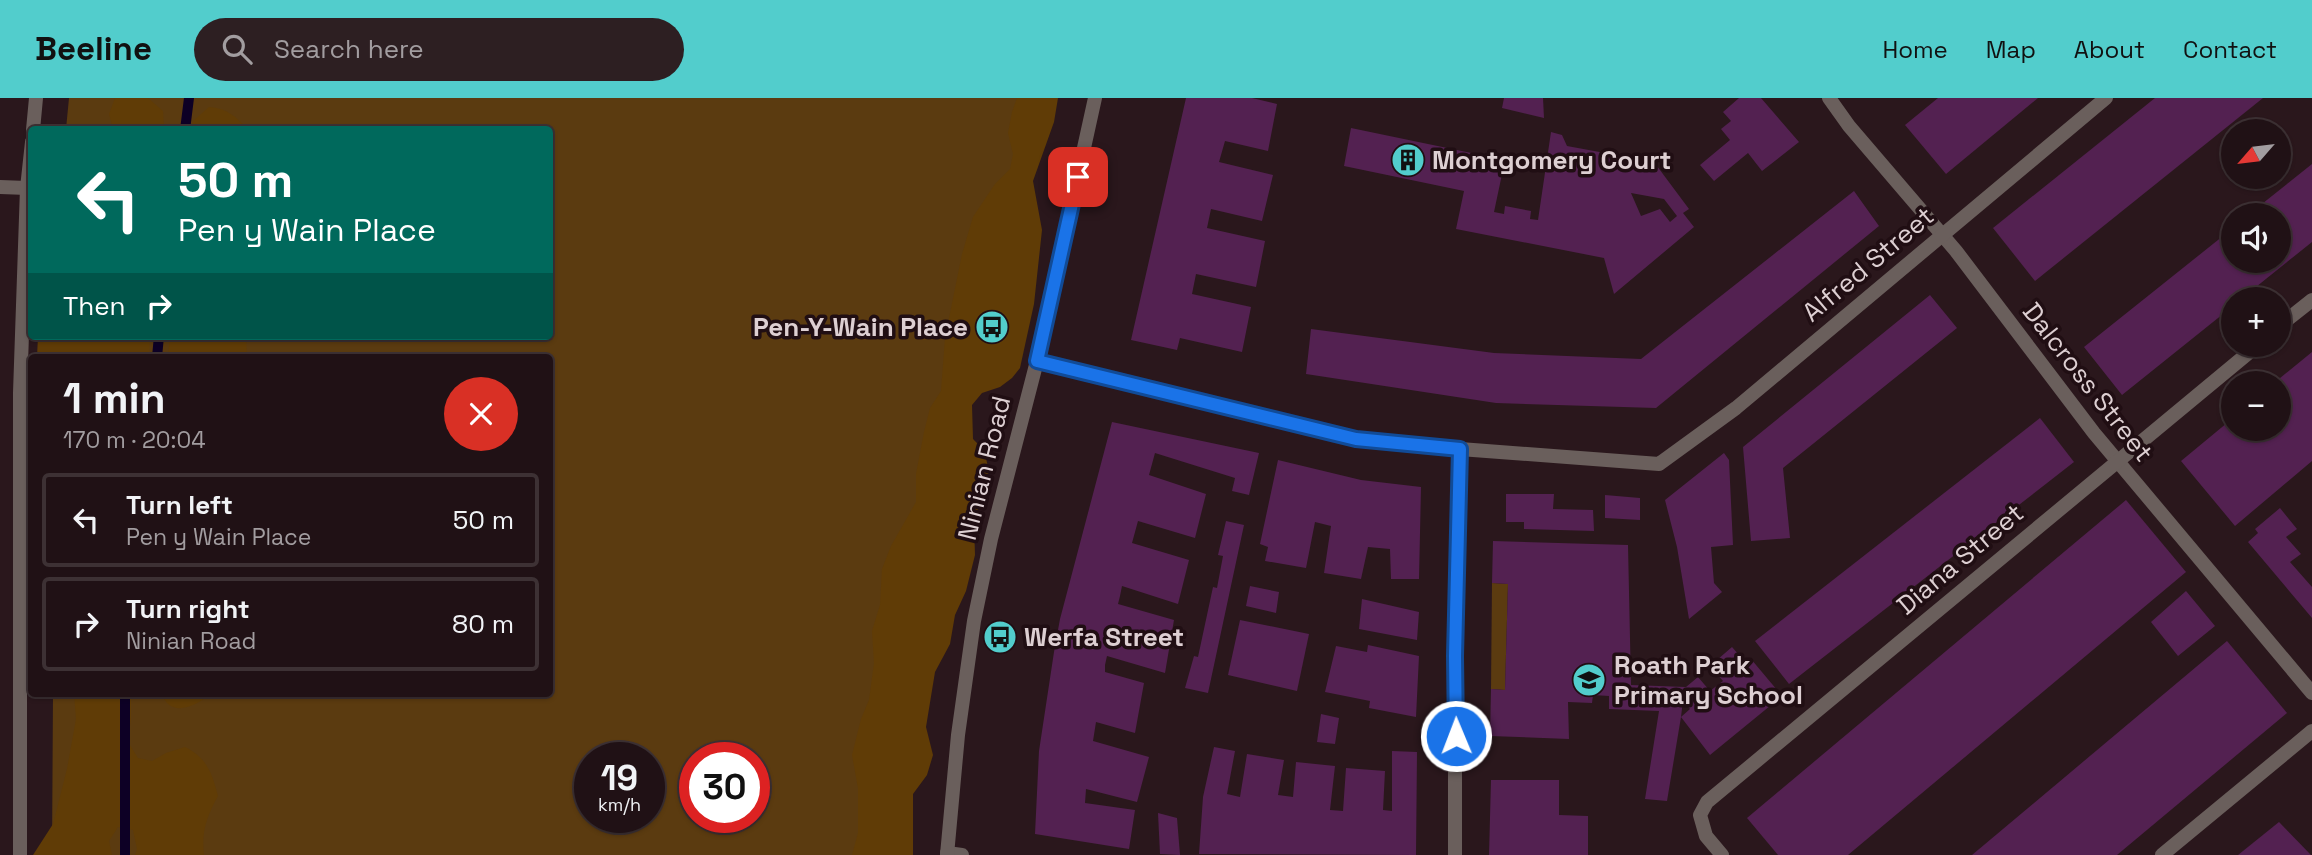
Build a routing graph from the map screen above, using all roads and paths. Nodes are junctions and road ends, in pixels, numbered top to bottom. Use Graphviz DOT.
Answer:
graph roads {
  1 [pos="36,98"];
  2 [pos="1096,98"];
  3 [pos="1829,98"];
  4 [pos="2106,98"];
  5 [pos="33,126"];
  6 [pos="28,179"];
  7 [pos="0,187"];
  8 [pos="27,188"];
  9 [pos="1942,233"];
  10 [pos="2312,300"];
  11 [pos="2291,317"];
  12 [pos="2243,357"];
  13 [pos="1037,361"];
  14 [pos="1460,449"];
  15 [pos="2117,460"];
  16 [pos="2312,693"];
  17 [pos="2312,731"];
  18 [pos="952,854"];
  19 [pos="20,855"];
  20 [pos="1455,855"];
  21 [pos="1722,855"];
  22 [pos="2162,855"];
  1 -- 5 [label="street"];
  2 -- 13 [label="street, Ninian Road"];
  3 -- 9 [label="street, Dalcross Street"];
  4 -- 9 [label="street, Alfred Street"];
  6 -- 8 [label="street"];
  7 -- 8 [label="street"];
  8 -- 19 [label="street"];
  9 -- 14 [label="street, Alfred Street"];
  9 -- 15 [label="street, Dalcross Street"];
  10 -- 11 [label="street"];
  12 -- 15 [label="street, Diana Street"];
  13 -- 14 [label="street"];
  13 -- 18 [label="street, Ninian Road"];
  14 -- 20 [label="street"];
  15 -- 16 [label="street, Dalcross Street"];
  15 -- 21 [label="street, Diana Street"];
  17 -- 22 [label="street"];
}
